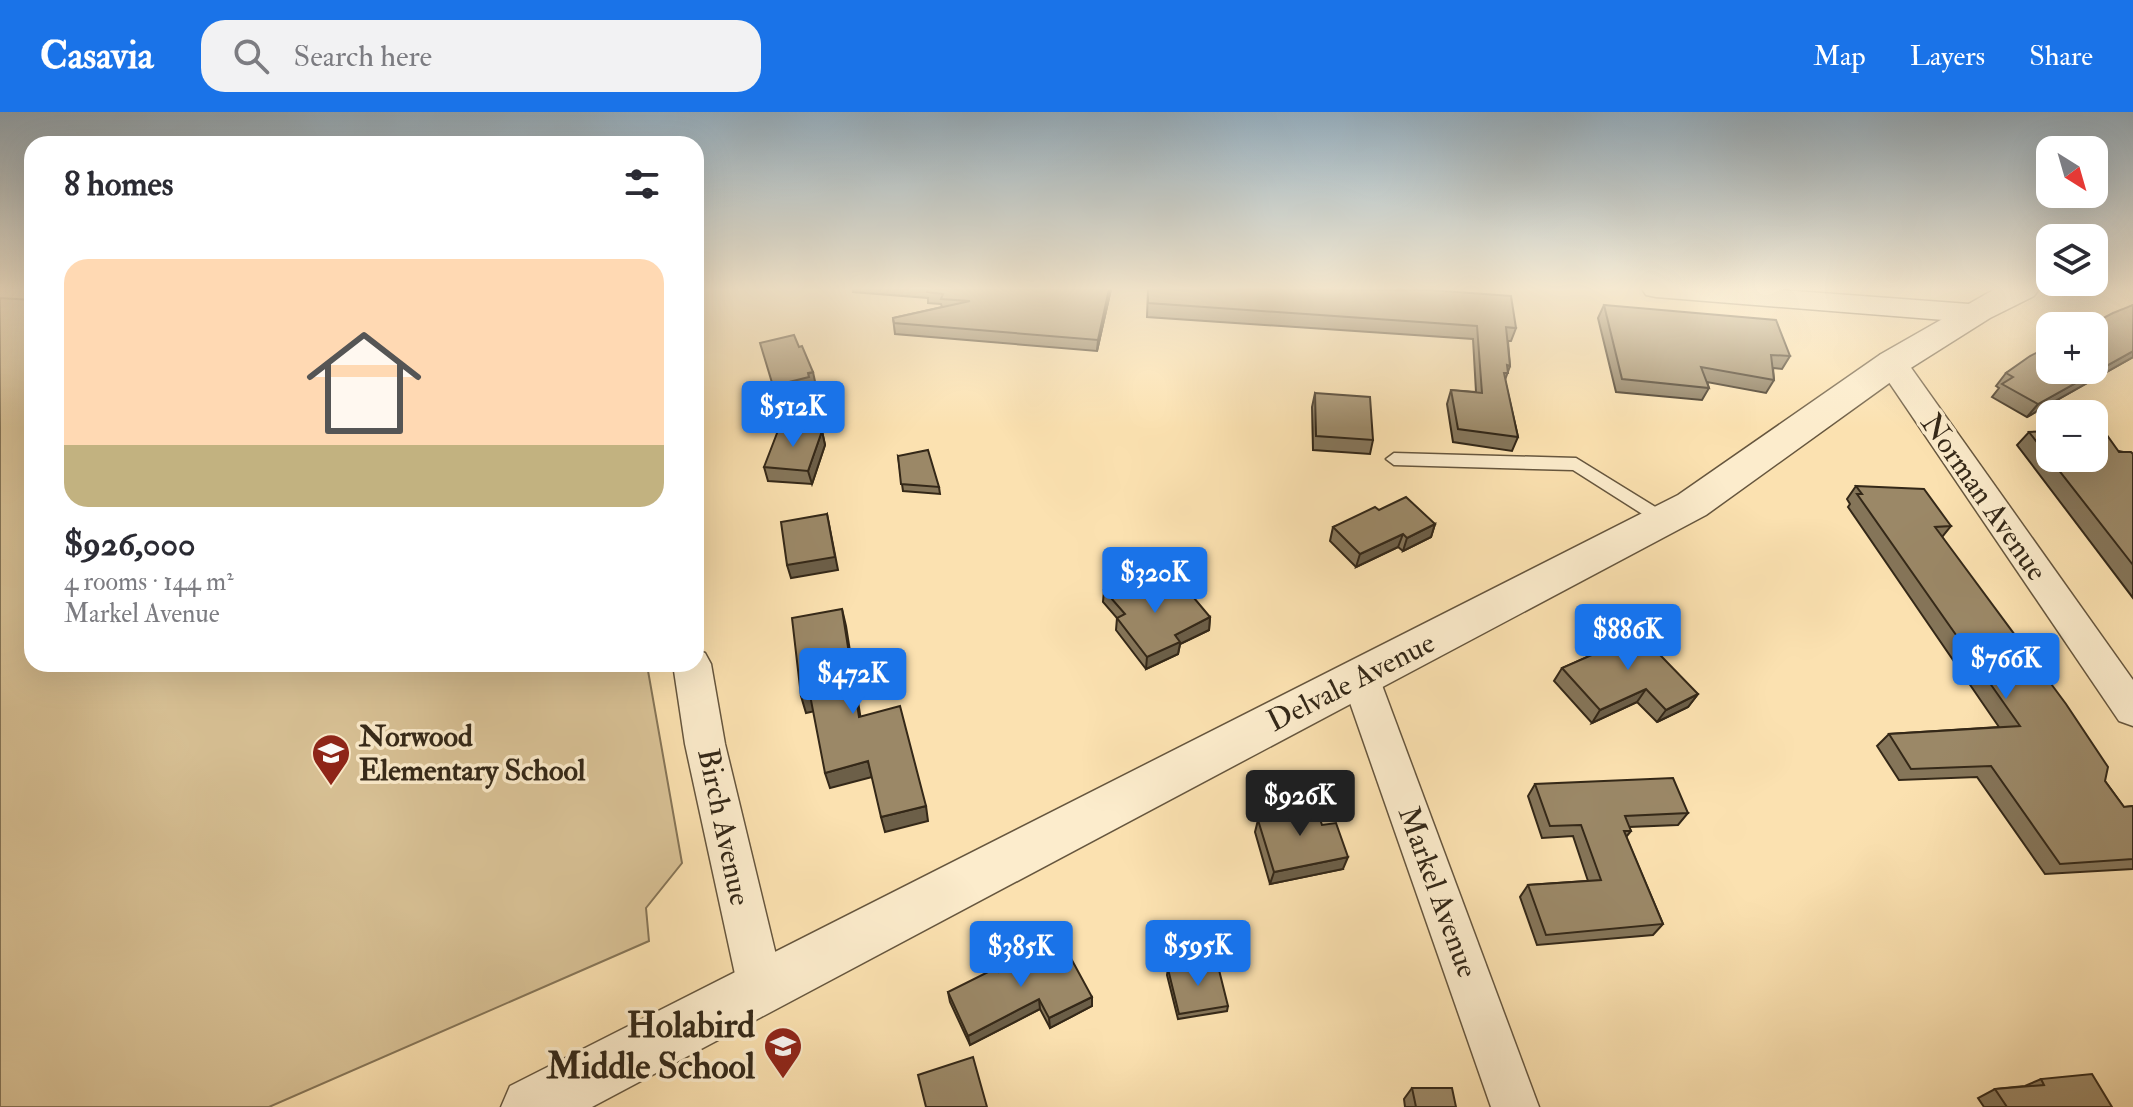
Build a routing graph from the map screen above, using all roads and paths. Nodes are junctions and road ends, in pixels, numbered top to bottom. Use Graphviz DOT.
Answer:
graph roads {
  1 [pos="1933,335"];
  2 [pos="1891,362"];
  3 [pos="1394,459"];
  4 [pos="1664,520"];
  5 [pos="693,672"];
  6 [pos="1360,677"];
  7 [pos="2133,710"];
  8 [pos="761,988"];
  9 [pos="531,1107"];
  10 [pos="1515,1107"];
  1 -- 2 [label="street, Delvale Avenue"];
  2 -- 4 [label="street, Delvale Avenue"];
  2 -- 7 [label="street, Norman Avenue"];
  3 -- 4 [label="lane"];
  4 -- 6 [label="street, Delvale Avenue"];
  5 -- 8 [label="street, Birch Avenue"];
  6 -- 8 [label="street, Delvale Avenue"];
  6 -- 10 [label="street, Markel Avenue"];
  8 -- 9 [label="street, Delvale Avenue"];
}
